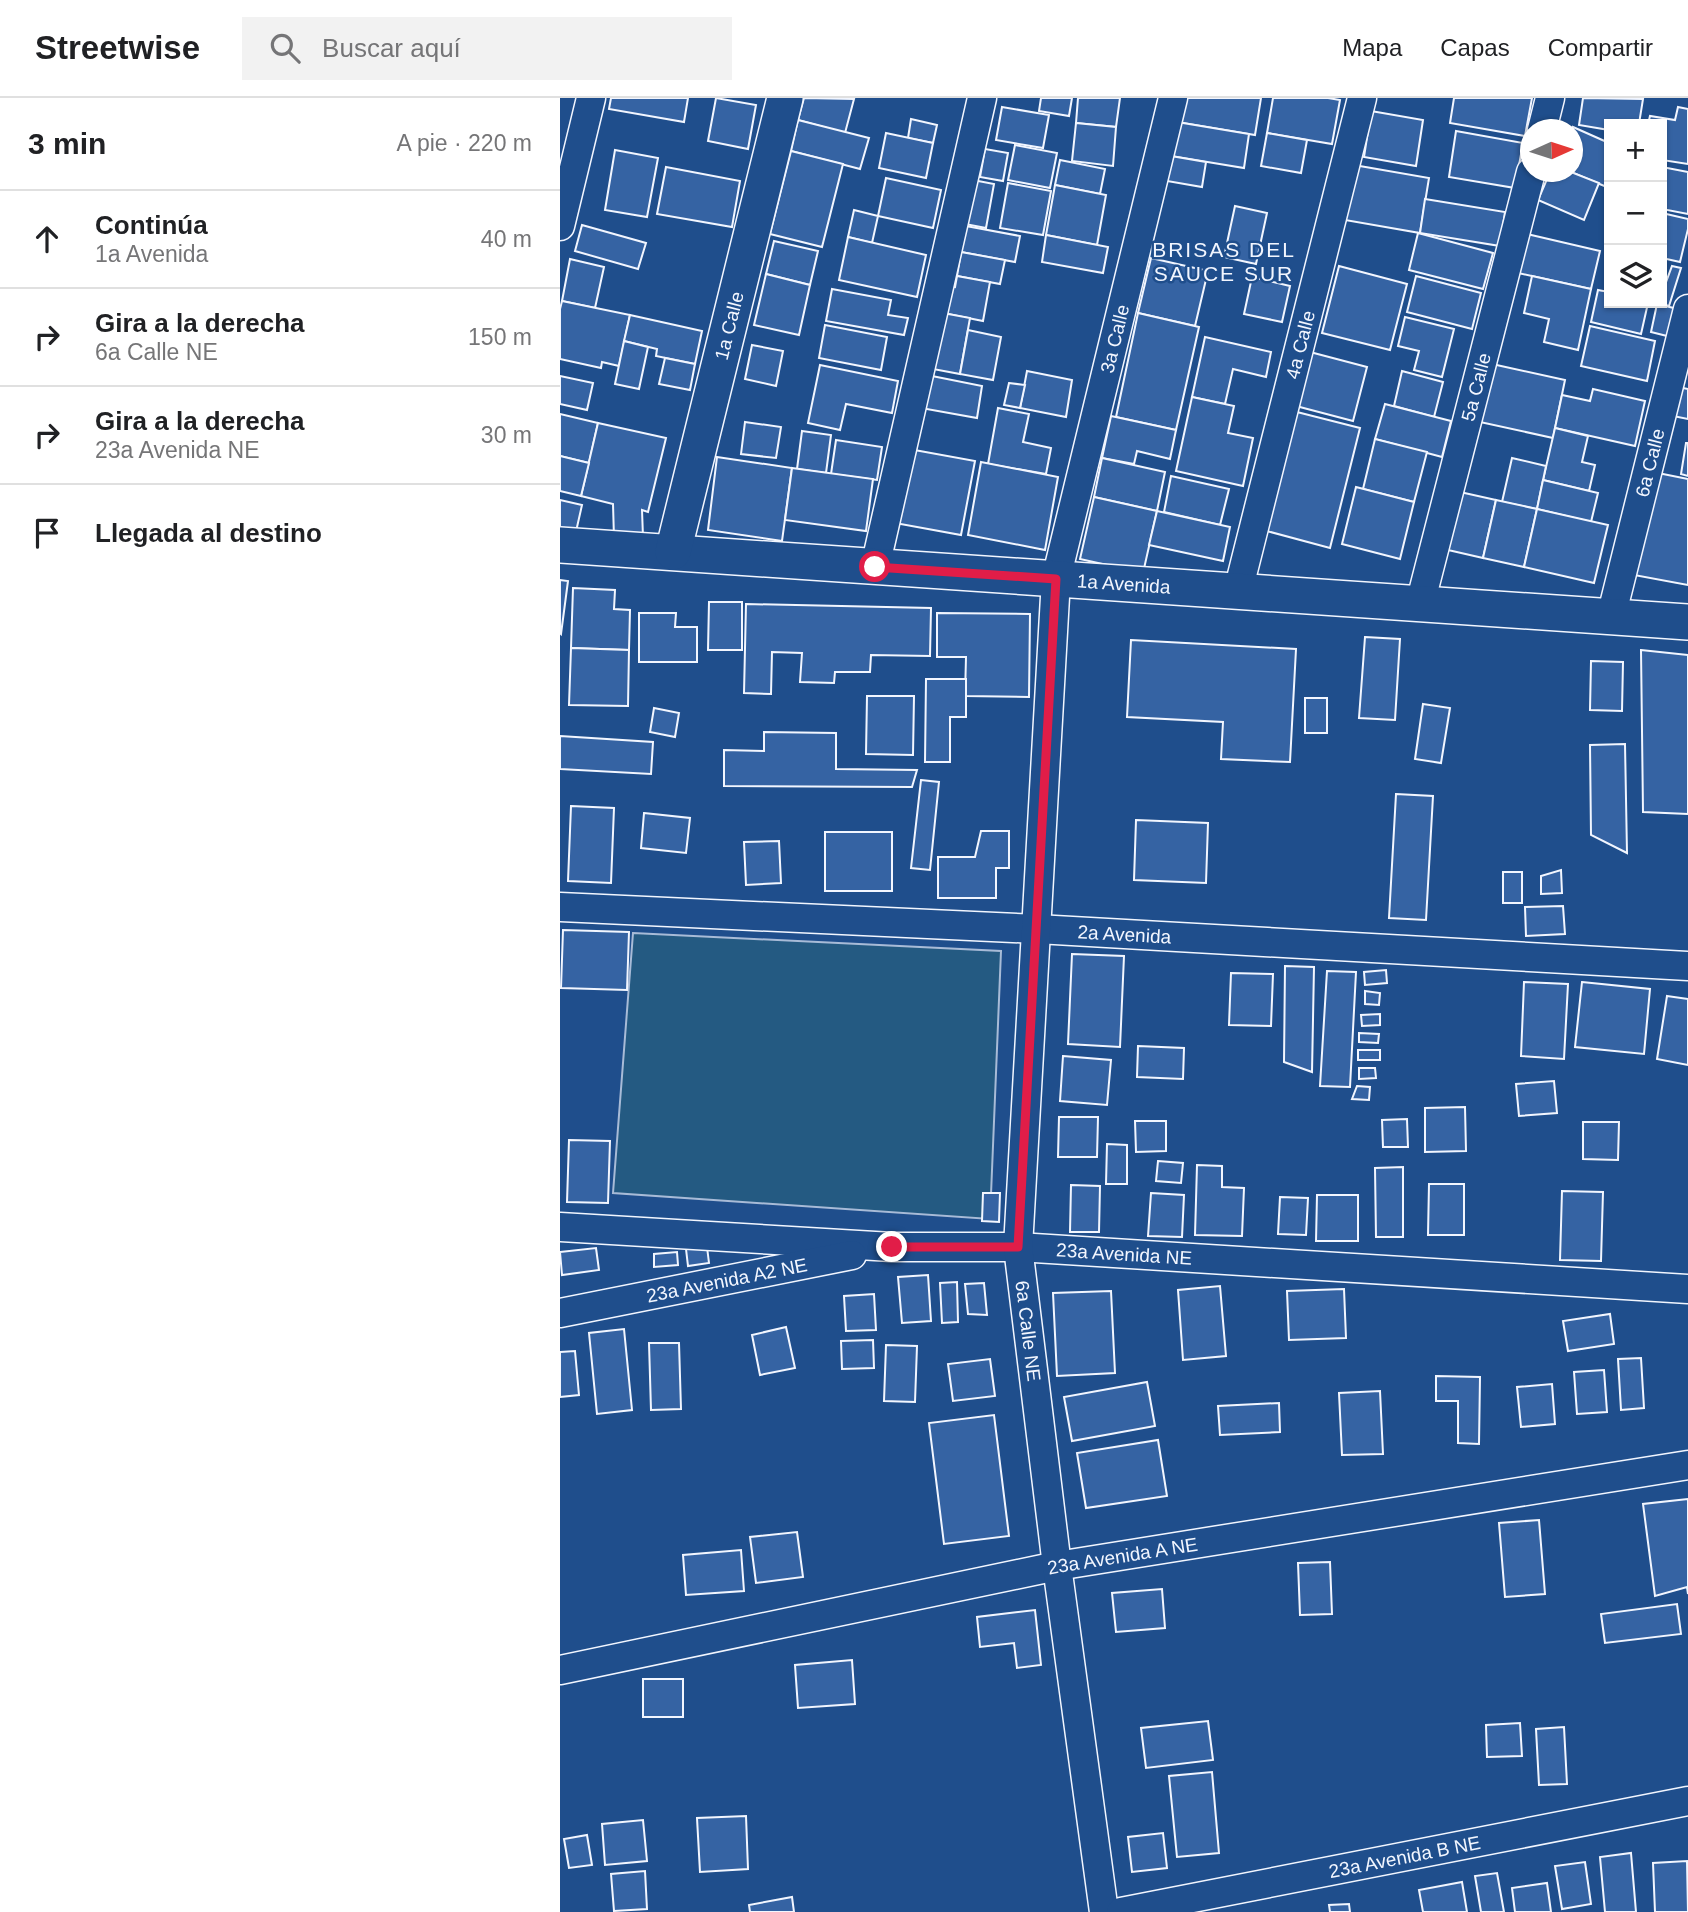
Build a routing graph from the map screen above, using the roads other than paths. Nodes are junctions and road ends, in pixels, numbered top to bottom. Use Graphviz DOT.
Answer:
graph roads {
  1 [pos="592,98"];
  2 [pos="785,98"];
  3 [pos="982,98"];
  4 [pos="1172,98"];
  5 [pos="1362,98"];
  6 [pos="1550,98"];
  7 [pos="1545,119"];
  8 [pos="1528,182"];
  9 [pos="560,226"];
  10 [pos="1688,309"];
  11 [pos="560,545"];
  12 [pos="673,552"];
  13 [pos="875,567"];
  14 [pos="1056,579"];
  15 [pos="1238,591"];
  16 [pos="1420,604"];
  17 [pos="1611,617"];
  18 [pos="1688,622"];
  19 [pos="560,907"];
  20 [pos="1037,929"];
  21 [pos="1688,966"];
  22 [pos="560,1227"];
  23 [pos="892,1247"];
  24 [pos="1018,1247"];
  25 [pos="1688,1290"];
  26 [pos="560,1313"];
  27 [pos="1688,1465"];
  28 [pos="1057,1566"];
  29 [pos="560,1670"];
  30 [pos="1688,1801"];
  31 [pos="1104,1912"];
  32 [pos="1121,1912"];
  1 -- 9 [label="street"];
  2 -- 12 [label="street, 1a Calle"];
  3 -- 13 [label="street"];
  4 -- 14 [label="street, 3a Calle"];
  5 -- 15 [label="street, 4a Calle"];
  6 -- 7 [label="street"];
  8 -- 16 [label="street, 5a Calle"];
  10 -- 17 [label="street, 6a Calle"];
  11 -- 12 [label="street, 1a Avenida"];
  12 -- 13 [label="street, 1a Avenida"];
  13 -- 14 [label="street, 1a Avenida"];
  14 -- 15 [label="street, 1a Avenida"];
  14 -- 20 [label="street, 6a Calle NE"];
  15 -- 16 [label="street, 1a Avenida"];
  16 -- 17 [label="street, 1a Avenida"];
  17 -- 18 [label="street, 1a Avenida"];
  19 -- 20 [label="street, 2a Avenida"];
  20 -- 21 [label="street, 2a Avenida"];
  20 -- 24 [label="street, 6a Calle NE"];
  22 -- 23 [label="street, 23a Avenida NE"];
  23 -- 24 [label="street, 23a Avenida NE"];
  23 -- 26 [label="street, 23a Avenida A2 NE"];
  24 -- 25 [label="street, 23a Avenida NE"];
  24 -- 28 [label="street, 6a Calle NE"];
  27 -- 28 [label="street, 23a Avenida A NE"];
  28 -- 29 [label="street, 23a Avenida A NE"];
  28 -- 31 [label="street, 6a Calle NE"];
  30 -- 32 [label="street, 23a Avenida B NE"];
}
